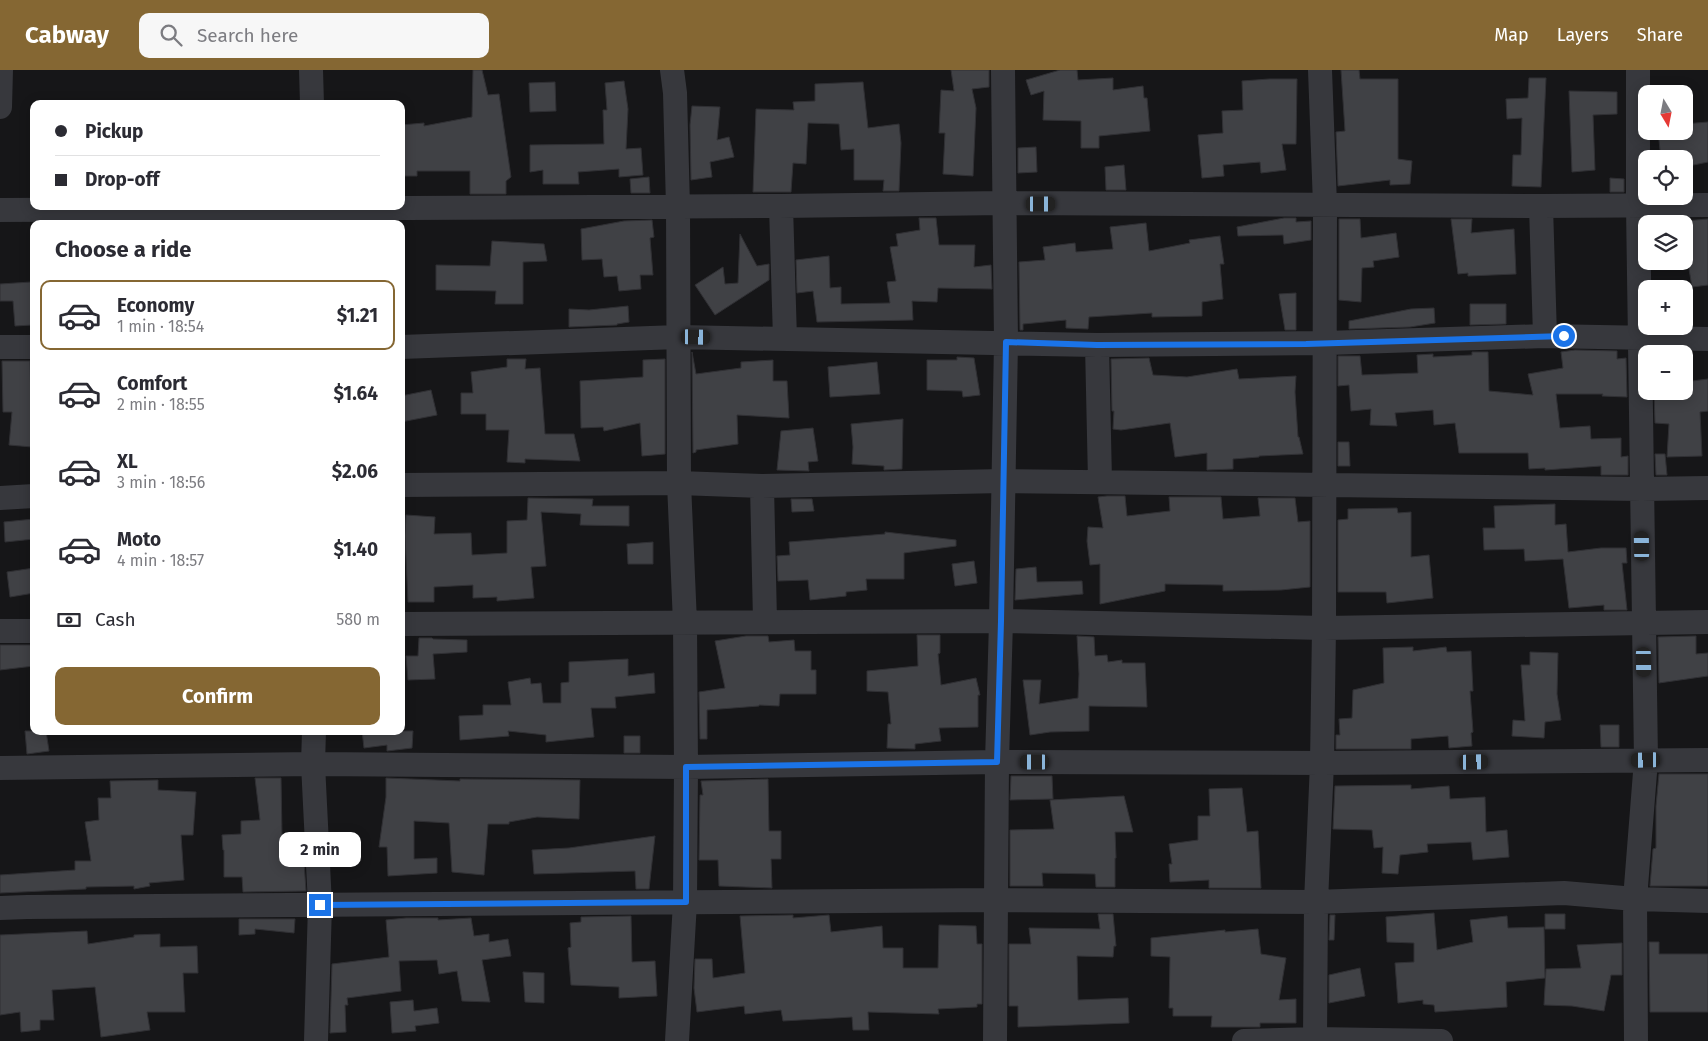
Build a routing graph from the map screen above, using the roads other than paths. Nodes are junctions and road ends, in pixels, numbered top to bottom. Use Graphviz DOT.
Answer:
graph roads {
  1 [pos="1,70"];
  2 [pos="311,70"];
  3 [pos="672,70"];
  4 [pos="1002,70"];
  5 [pos="1320,70"];
  6 [pos="1638,70"];
  7 [pos="312,100"];
  8 [pos="0,107"];
  9 [pos="1638,150"];
  10 [pos="1003,203"];
  11 [pos="1324,205"];
  12 [pos="1638,205"];
  13 [pos="781,206"];
  14 [pos="1541,206"];
  15 [pos="1708,206"];
  16 [pos="678,207"];
  17 [pos="0,210"];
  18 [pos="316,213"];
  19 [pos="1544,336"];
  20 [pos="1640,336"];
  21 [pos="678,337"];
  22 [pos="785,339"];
  23 [pos="1708,339"];
  24 [pos="1006,342"];
  25 [pos="1326,343"];
  26 [pos="1097,345"];
  27 [pos="0,347"];
  28 [pos="30,347"];
  29 [pos="405,347"];
  30 [pos="1003,481"];
  31 [pos="1100,481"];
  32 [pos="679,482"];
  33 [pos="405,484"];
  34 [pos="762,486"];
  35 [pos="1325,486"];
  36 [pos="1708,488"];
  37 [pos="1642,490"];
  38 [pos="30,496"];
  39 [pos="0,498"];
  40 [pos="765,621"];
  41 [pos="1001,621"];
  42 [pos="1643,622"];
  43 [pos="1708,622"];
  44 [pos="685,623"];
  45 [pos="405,624"];
  46 [pos="1324,628"];
  47 [pos="30,631"];
  48 [pos="0,632"];
  49 [pos="314,735"];
  50 [pos="1646,760"];
  51 [pos="1708,760"];
  52 [pos="997,762"];
  53 [pos="1322,763"];
  54 [pos="313,764"];
  55 [pos="686,767"];
  56 [pos="0,768"];
  57 [pos="1635,899"];
  58 [pos="995,900"];
  59 [pos="1708,901"];
  60 [pos="686,902"];
  61 [pos="1316,902"];
  62 [pos="320,905"];
  63 [pos="0,908"];
  64 [pos="1315,1039"];
  65 [pos="316,1041"];
  66 [pos="677,1041"];
  67 [pos="995,1041"];
  68 [pos="1244,1041"];
  69 [pos="1441,1041"];
  70 [pos="1636,1041"];
  1 -- 8 [label="street"];
  2 -- 7 [label="street"];
  3 -- 16 [label="street"];
  4 -- 10 [label="street"];
  5 -- 11 [label="street"];
  6 -- 9 [label="street"];
  10 -- 11 [label="street"];
  10 -- 13 [label="street"];
  10 -- 24 [label="street"];
  11 -- 14 [label="street"];
  11 -- 25 [label="street"];
  12 -- 14 [label="street"];
  12 -- 15 [label="street"];
  12 -- 20 [label="street"];
  13 -- 16 [label="street"];
  13 -- 22 [label="street"];
  14 -- 19 [label="street"];
  16 -- 18 [label="street"];
  16 -- 21 [label="street"];
  17 -- 18 [label="street"];
  19 -- 20 [label="street"];
  19 -- 25 [label="street"];
  20 -- 23 [label="street"];
  20 -- 37 [label="street"];
  21 -- 22 [label="street"];
  21 -- 29 [label="street"];
  21 -- 32 [label="street"];
  22 -- 24 [label="street"];
  24 -- 26 [label="street"];
  24 -- 30 [label="street"];
  25 -- 26 [label="street"];
  25 -- 35 [label="street"];
  26 -- 31 [label="street"];
  27 -- 28 [label="street"];
  30 -- 31 [label="street"];
  30 -- 34 [label="street"];
  30 -- 41 [label="street"];
  31 -- 35 [label="street"];
  32 -- 33 [label="street"];
  32 -- 34 [label="street"];
  32 -- 44 [label="street"];
  34 -- 40 [label="street"];
  35 -- 37 [label="street"];
  35 -- 46 [label="street"];
  36 -- 37 [label="street"];
  37 -- 42 [label="street"];
  38 -- 39 [label="street"];
  40 -- 41 [label="street"];
  40 -- 44 [label="street"];
  41 -- 46 [label="street"];
  41 -- 52 [label="street"];
  42 -- 43 [label="street"];
  42 -- 46 [label="street"];
  42 -- 50 [label="street"];
  44 -- 45 [label="street"];
  44 -- 55 [label="street"];
  46 -- 53 [label="street"];
  47 -- 48 [label="street"];
  49 -- 54 [label="street"];
  50 -- 51 [label="street"];
  50 -- 53 [label="street"];
  50 -- 57 [label="street"];
  52 -- 53 [label="street"];
  52 -- 55 [label="street"];
  52 -- 58 [label="street"];
  53 -- 61 [label="street"];
  54 -- 55 [label="street"];
  54 -- 56 [label="street"];
  54 -- 62 [label="street"];
  55 -- 60 [label="street"];
  57 -- 59 [label="street"];
  57 -- 61 [label="street"];
  57 -- 70 [label="street"];
  58 -- 60 [label="street"];
  58 -- 61 [label="street"];
  58 -- 67 [label="street"];
  60 -- 62 [label="street"];
  60 -- 66 [label="street"];
  61 -- 64 [label="street"];
  62 -- 63 [label="street"];
  62 -- 65 [label="street"];
  64 -- 68 [label="street"];
  64 -- 69 [label="street"];
}
